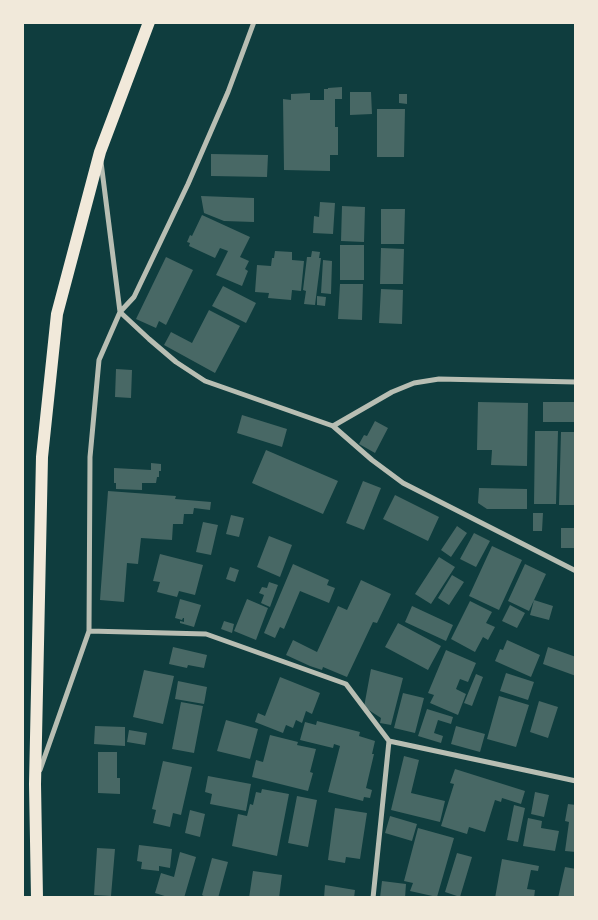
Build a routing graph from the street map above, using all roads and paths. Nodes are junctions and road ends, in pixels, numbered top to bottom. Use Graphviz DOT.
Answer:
graph roads {
  1 [pos="149,22"];
  2 [pos="254,22"];
  3 [pos="100,152"];
  4 [pos="120,312"];
  5 [pos="576,382"];
  6 [pos="333,426"];
  7 [pos="576,571"];
  8 [pos="89,631"];
  9 [pos="389,741"];
  10 [pos="576,780"];
  11 [pos="35,784"];
  12 [pos="37,898"];
  13 [pos="373,898"];
  1 -- 3 [label="main road"];
  2 -- 4 [label="street"];
  3 -- 4 [label="street"];
  3 -- 11 [label="main road"];
  4 -- 6 [label="street"];
  4 -- 8 [label="street"];
  5 -- 6 [label="street"];
  6 -- 7 [label="street"];
  8 -- 9 [label="street"];
  8 -- 11 [label="street"];
  9 -- 10 [label="street"];
  9 -- 13 [label="street"];
  11 -- 12 [label="main road"];
}
